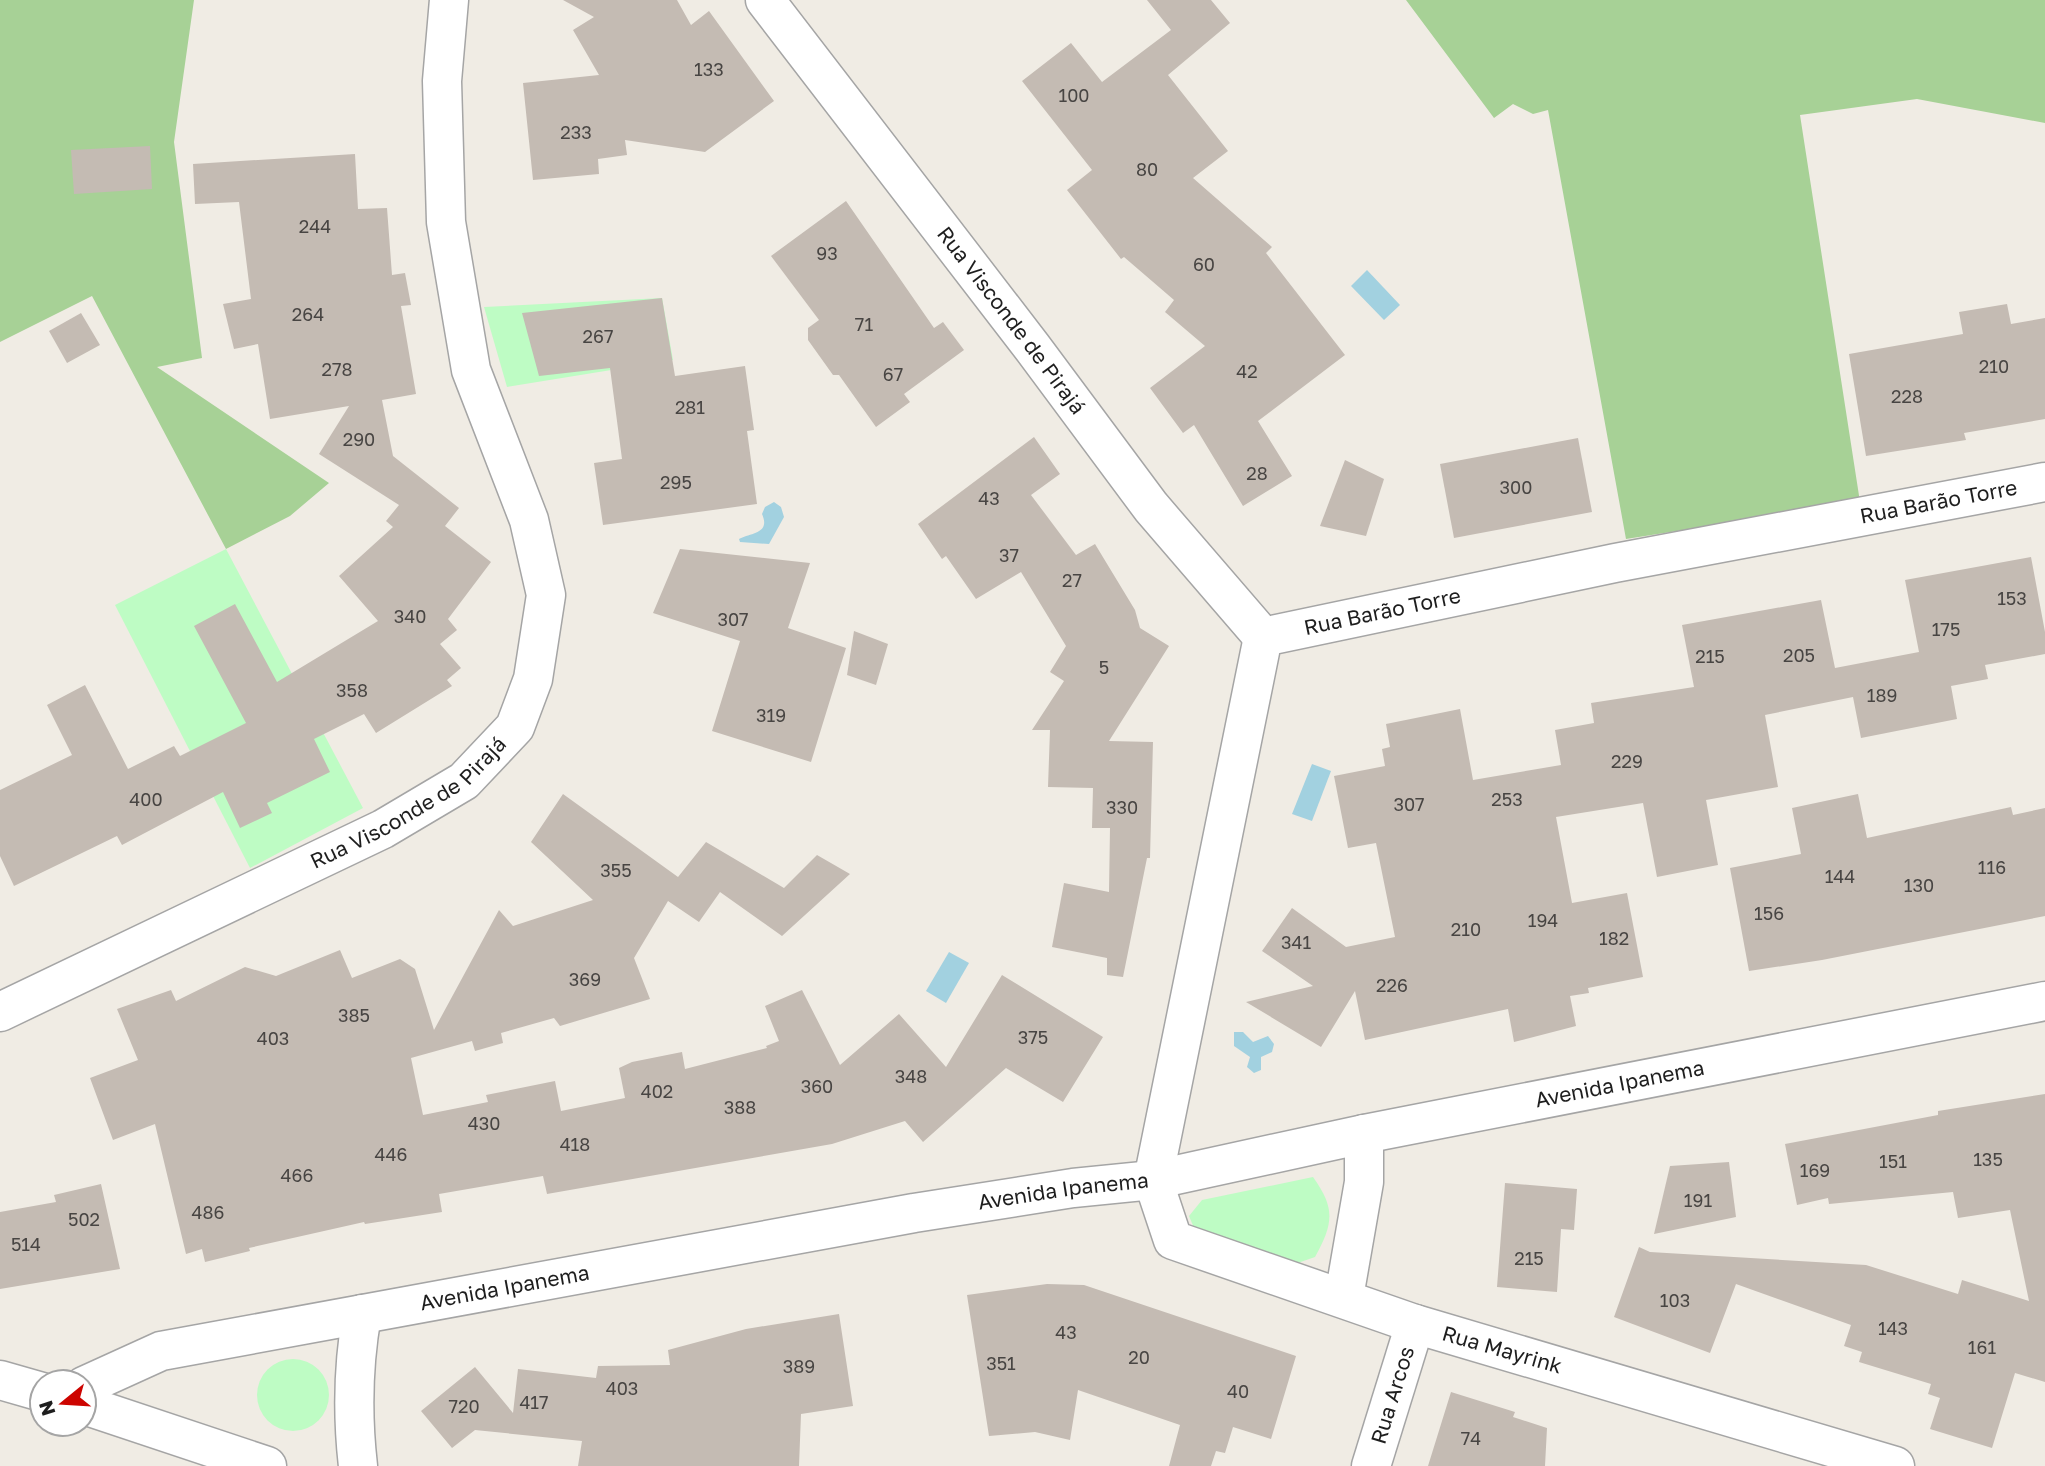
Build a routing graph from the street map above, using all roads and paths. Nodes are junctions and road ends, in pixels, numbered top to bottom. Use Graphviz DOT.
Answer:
graph roads {
  1 [pos="449,0"];
  2 [pos="765,0"];
  3 [pos="2045,482"];
  4 [pos="1263,637"];
  5 [pos="2045,1001"];
  6 [pos="0,1012"];
  7 [pos="1364,1134"];
  8 [pos="1153,1180"];
  9 [pos="1345,1297"];
  10 [pos="362,1314"];
  11 [pos="1415,1324"];
  12 [pos="0,1380"];
  13 [pos="98,1380"];
  14 [pos="28,1388"];
  15 [pos="98,1410"];
  16 [pos="267,1466"];
  17 [pos="358,1466"];
  18 [pos="1371,1466"];
  19 [pos="1895,1466"];
  1 -- 6 [label="street, Rua Visconde de Pirajá"];
  2 -- 4 [label="street, Rua Visconde de Pirajá"];
  3 -- 4 [label="street, Rua Barão Torre"];
  4 -- 8 [label="street"];
  5 -- 7 [label="street, Avenida Ipanema"];
  7 -- 8 [label="street, Avenida Ipanema"];
  7 -- 9 [label="street"];
  8 -- 9 [label="street, Rua Mayrink"];
  8 -- 10 [label="street, Avenida Ipanema"];
  9 -- 11 [label="street, Rua Mayrink"];
  10 -- 13 [label="street, Avenida Ipanema"];
  10 -- 17 [label="street"];
  11 -- 18 [label="street, Rua Arcos"];
  11 -- 19 [label="street, Rua Mayrink"];
  12 -- 14 [label="street"];
  15 -- 16 [label="street"];
}
